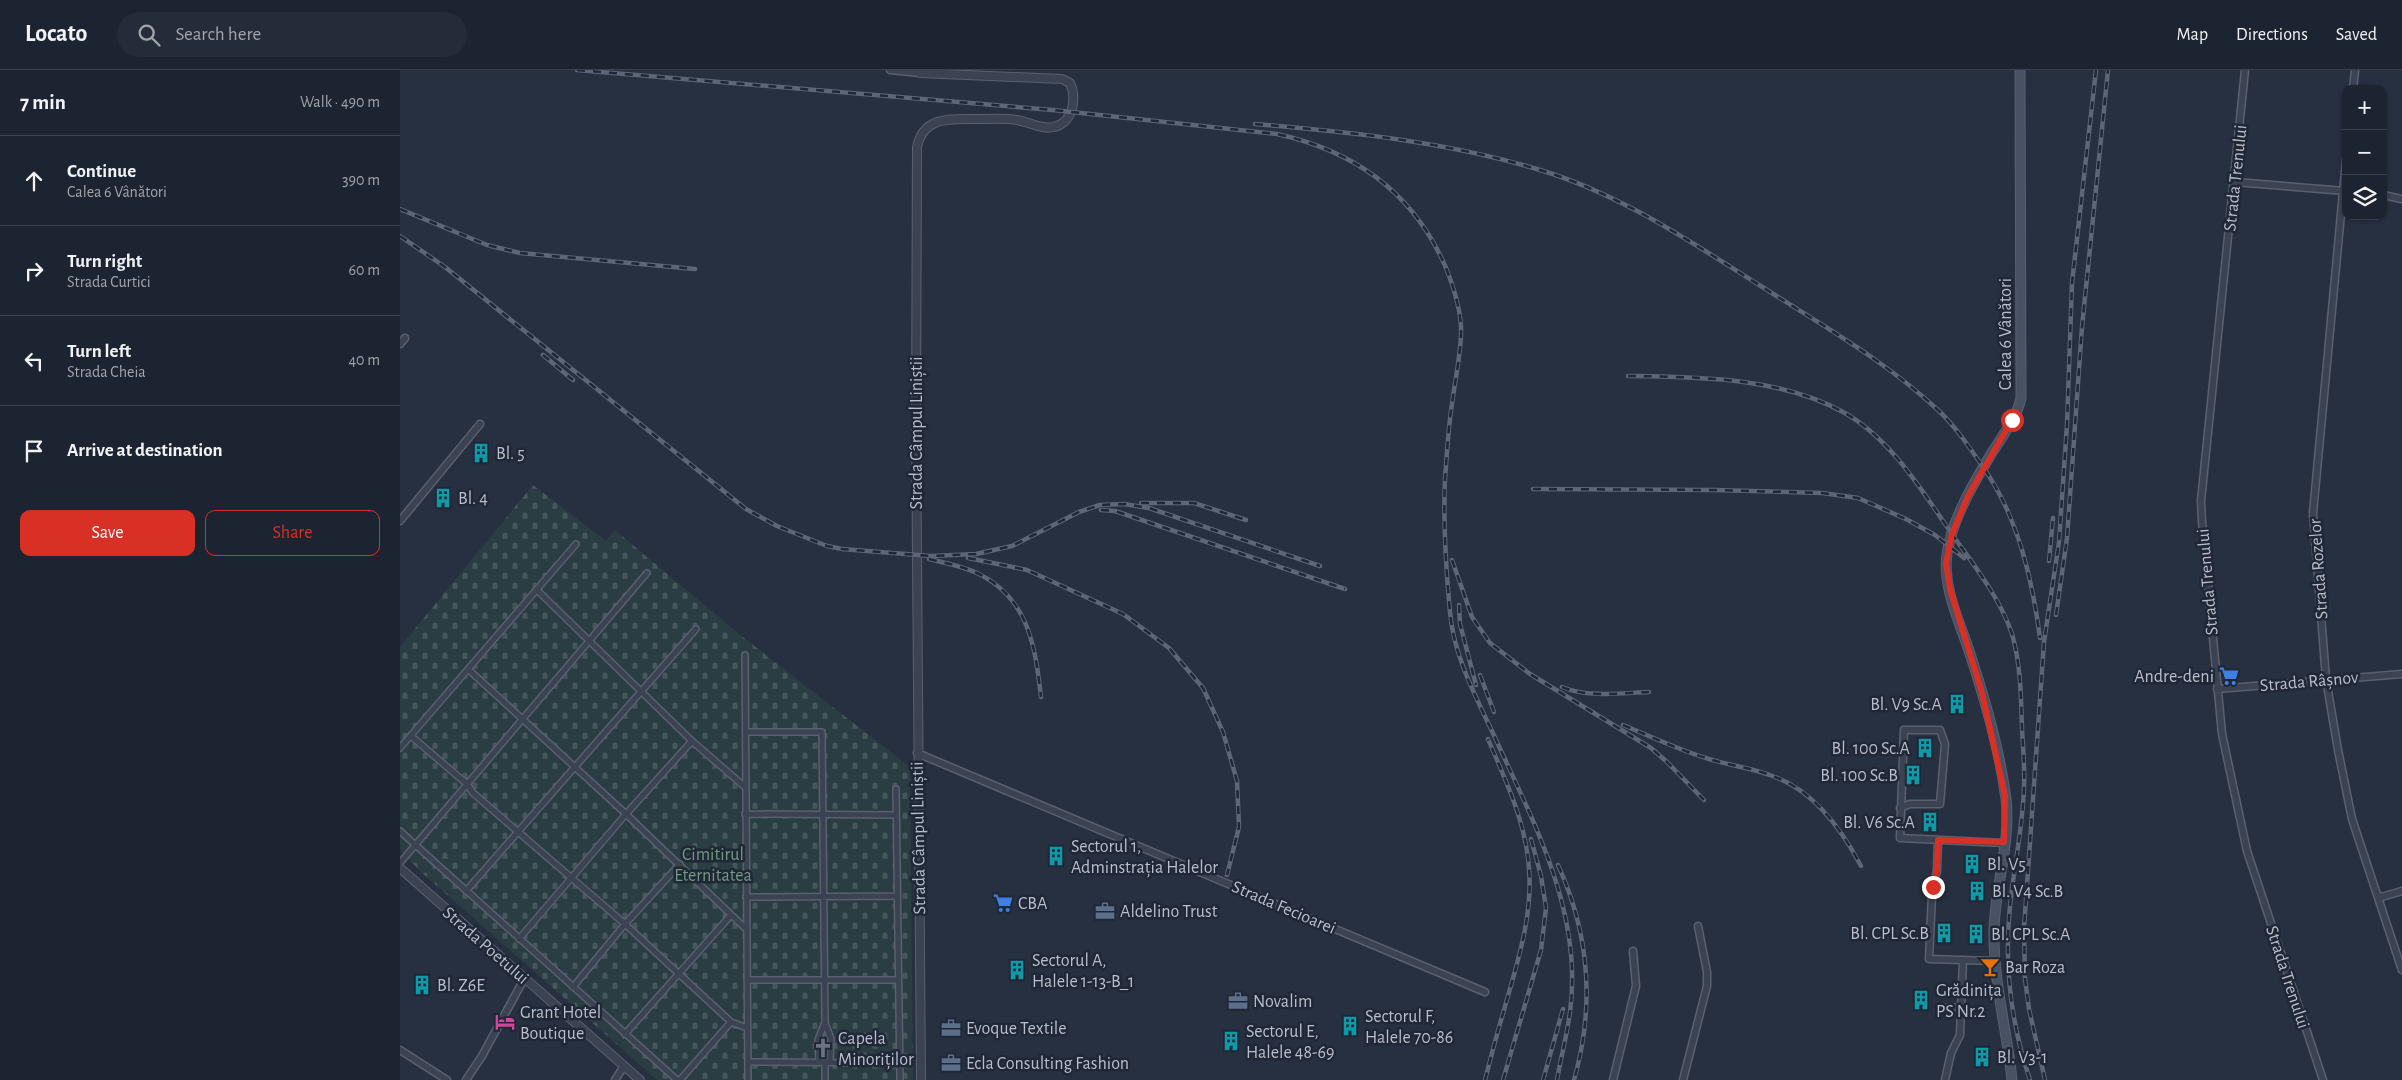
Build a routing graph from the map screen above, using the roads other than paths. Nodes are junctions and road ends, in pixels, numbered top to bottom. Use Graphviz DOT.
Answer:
graph roads {
  1 [pos="890,70"];
  2 [pos="2020,70"];
  3 [pos="2245,70"];
  4 [pos="2355,70"];
  5 [pos="920,72"];
  6 [pos="2353,85"];
  7 [pos="2235,182"];
  8 [pos="2342,191"];
  9 [pos="2387,196"];
  10 [pos="2402,200"];
  11 [pos="2342,211"];
  12 [pos="480,424"];
  13 [pos="400,521"];
  14 [pos="576,544"];
  15 [pos="647,573"];
  16 [pos="537,590"];
  17 [pos="696,629"];
  18 [pos="589,641"];
  19 [pos="745,655"];
  20 [pos="469,670"];
  21 [pos="2402,674"];
  22 [pos="2326,679"];
  23 [pos="2217,688"];
  24 [pos="641,690"];
  25 [pos="523,720"];
  26 [pos="746,732"];
  27 [pos="411,736"];
  28 [pos="692,741"];
  29 [pos="400,748"];
  30 [pos="918,753"];
  31 [pos="575,767"];
  32 [pos="466,784"];
  33 [pos="745,787"];
  34 [pos="896,789"];
  35 [pos="1900,808"];
  36 [pos="626,814"];
  37 [pos="746,814"];
  38 [pos="823,815"];
  39 [pos="896,815"];
  40 [pos="400,831"];
  41 [pos="519,832"];
  42 [pos="1938,840"];
  43 [pos="2004,842"];
  44 [pos="413,845"];
  45 [pos="400,862"];
  46 [pos="680,864"];
  47 [pos="400,868"];
  48 [pos="572,879"];
  49 [pos="466,891"];
  50 [pos="2402,891"];
  51 [pos="897,896"];
  52 [pos="746,897"];
  53 [pos="824,898"];
  54 [pos="2378,898"];
  55 [pos="731,915"];
  56 [pos="625,924"];
  57 [pos="1698,926"];
  58 [pos="746,929"];
  59 [pos="519,938"];
  60 [pos="1633,951"];
  61 [pos="1963,960"];
  62 [pos="1994,961"];
  63 [pos="2402,970"];
  64 [pos="680,974"];
  65 [pos="524,979"];
  66 [pos="747,980"];
  67 [pos="825,980"];
  68 [pos="898,980"];
  69 [pos="573,987"];
  70 [pos="1485,992"];
  71 [pos="1942,1007"];
  72 [pos="1961,1008"];
  73 [pos="731,1022"];
  74 [pos="825,1022"];
  75 [pos="747,1028"];
  76 [pos="625,1034"];
  77 [pos="400,1050"];
  78 [pos="748,1062"];
  79 [pos="825,1062"];
  80 [pos="900,1063"];
  81 [pos="624,1066"];
  82 [pos="447,1080"];
  83 [pos="466,1080"];
  84 [pos="615,1080"];
  85 [pos="640,1080"];
  86 [pos="679,1080"];
  87 [pos="748,1080"];
  88 [pos="825,1080"];
  89 [pos="900,1080"];
  90 [pos="921,1080"];
  91 [pos="1613,1080"];
  92 [pos="1683,1080"];
  93 [pos="1946,1080"];
  94 [pos="2012,1080"];
  95 [pos="2323,1080"];
  1 -- 5 [label="street"];
  2 -- 43 [label="main road, Calea 6 Vânători"];
  3 -- 7 [label="street, Strada Trenului"];
  4 -- 6 [label="street"];
  5 -- 30 [label="street, Strada Câmpul Liniștii"];
  7 -- 8 [label="street"];
  7 -- 23 [label="street, Strada Trenului"];
  9 -- 10 [label="street"];
  11 -- 22 [label="street, Strada Rozelor"];
  12 -- 13 [label="street"];
  14 -- 16 [label="street"];
  15 -- 18 [label="street"];
  16 -- 18 [label="street"];
  16 -- 20 [label="street"];
  17 -- 24 [label="street"];
  18 -- 24 [label="street"];
  18 -- 25 [label="street"];
  19 -- 26 [label="street"];
  20 -- 25 [label="street"];
  20 -- 27 [label="street"];
  21 -- 22 [label="street, Strada Râșnov"];
  22 -- 23 [label="street, Strada Râșnov"];
  22 -- 54 [label="street, Strada Rozelor"];
  23 -- 95 [label="street, Strada Trenului"];
  24 -- 28 [label="street"];
  24 -- 31 [label="street"];
  25 -- 31 [label="street"];
  25 -- 32 [label="street"];
  26 -- 33 [label="street"];
  26 -- 38 [label="street"];
  27 -- 29 [label="street"];
  27 -- 32 [label="street"];
  28 -- 33 [label="street"];
  28 -- 36 [label="street"];
  30 -- 70 [label="street, Strada Fecioarei"];
  30 -- 90 [label="street, Strada Câmpul Liniștii"];
  31 -- 36 [label="street"];
  31 -- 41 [label="street"];
  32 -- 41 [label="street"];
  32 -- 44 [label="street"];
  33 -- 37 [label="street"];
  34 -- 39 [label="street"];
  35 -- 35 [label="street"];
  35 -- 42 [label="street"];
  36 -- 46 [label="street"];
  36 -- 48 [label="street"];
  37 -- 38 [label="street"];
  37 -- 52 [label="street"];
  38 -- 39 [label="street"];
  38 -- 53 [label="street"];
  39 -- 51 [label="street"];
  40 -- 44 [label="street"];
  41 -- 48 [label="street"];
  41 -- 49 [label="street"];
  42 -- 43 [label="street"];
  42 -- 61 [label="street"];
  43 -- 62 [label="main road, Calea 6 Vânători"];
  44 -- 45 [label="street"];
  44 -- 49 [label="street"];
  46 -- 55 [label="street"];
  46 -- 56 [label="street"];
  47 -- 65 [label="street, Strada Poetului"];
  48 -- 56 [label="street"];
  48 -- 59 [label="street"];
  49 -- 59 [label="street"];
  50 -- 54 [label="street"];
  51 -- 53 [label="street"];
  51 -- 68 [label="street"];
  52 -- 53 [label="street"];
  52 -- 58 [label="street"];
  53 -- 67 [label="street"];
  54 -- 63 [label="street, Strada Rozelor"];
  55 -- 58 [label="street"];
  55 -- 64 [label="street"];
  56 -- 64 [label="street"];
  56 -- 69 [label="street"];
  57 -- 92 [label="street"];
  58 -- 66 [label="street"];
  59 -- 69 [label="street"];
  60 -- 91 [label="street"];
  61 -- 62 [label="street"];
  61 -- 72 [label="street"];
  62 -- 94 [label="main road, Calea 6 Vânători"];
  64 -- 73 [label="street"];
  64 -- 76 [label="street"];
  65 -- 81 [label="street, Strada Poetului"];
  65 -- 83 [label="street"];
  66 -- 67 [label="street"];
  66 -- 75 [label="street"];
  67 -- 68 [label="street"];
  67 -- 74 [label="street"];
  68 -- 80 [label="street"];
  69 -- 76 [label="street"];
  71 -- 72 [label="street"];
  72 -- 93 [label="street"];
  73 -- 75 [label="street"];
  73 -- 86 [label="street"];
  74 -- 79 [label="street"];
  74 -- 79 [label="street"];
  75 -- 78 [label="street"];
  76 -- 86 [label="street"];
  77 -- 82 [label="street"];
  78 -- 79 [label="street"];
  78 -- 87 [label="street"];
  79 -- 80 [label="street"];
  79 -- 88 [label="street"];
  80 -- 89 [label="street"];
  81 -- 84 [label="street"];
  81 -- 85 [label="street, Strada Poetului"];
}
